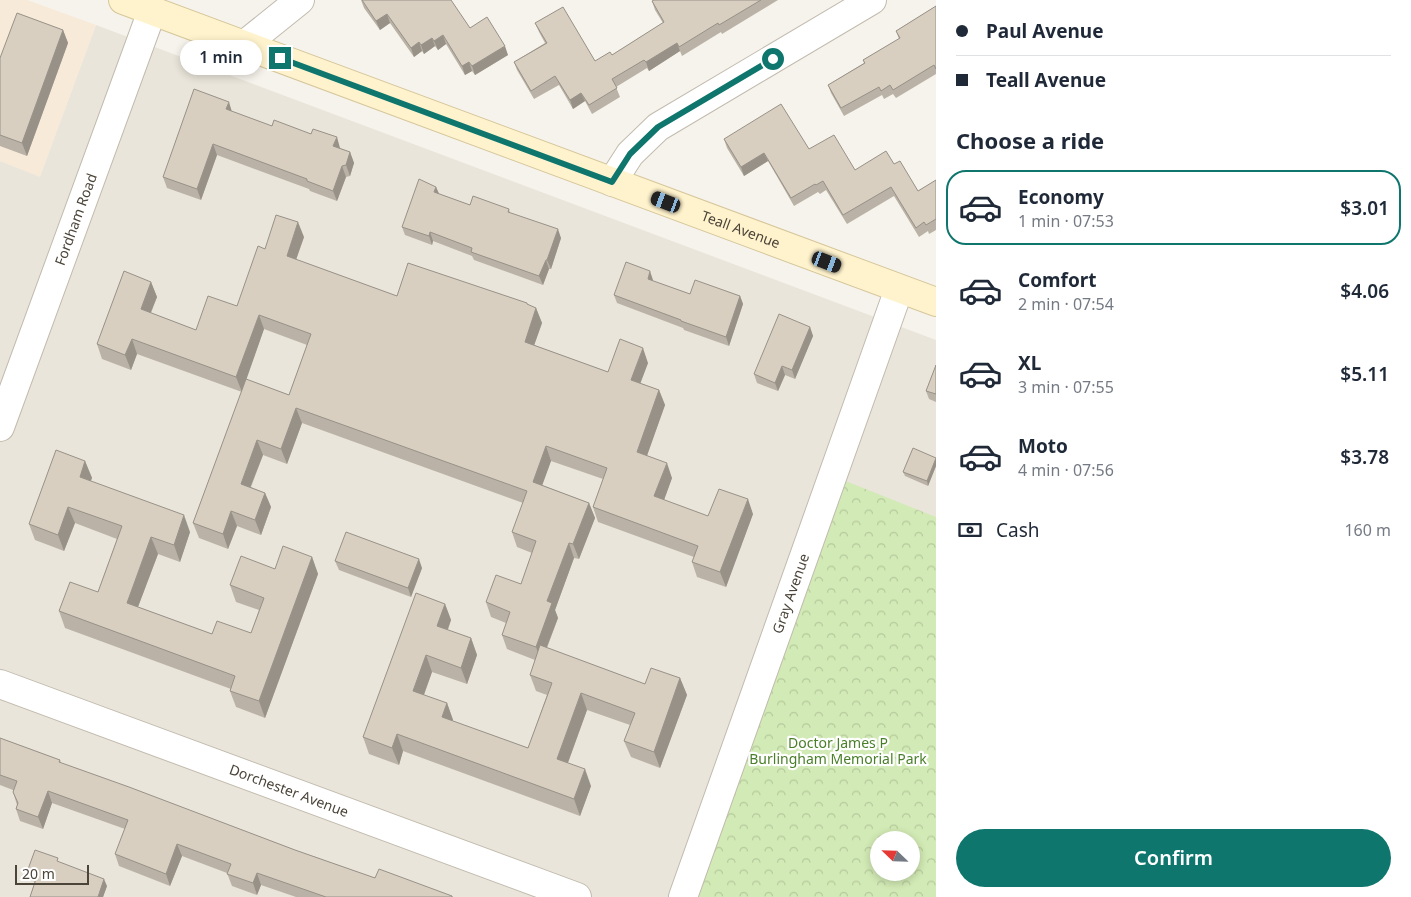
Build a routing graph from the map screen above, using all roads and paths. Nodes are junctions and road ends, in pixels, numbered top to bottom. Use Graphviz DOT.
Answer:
graph roads {
  1 [pos="124,0"];
  2 [pos="300,0"];
  3 [pos="872,0"];
  4 [pos="152,10"];
  5 [pos="244,45"];
  6 [pos="612,182"];
  7 [pos="899,289"];
  8 [pos="936,302"];
  9 [pos="0,427"];
  10 [pos="0,684"];
  11 [pos="577,897"];
  12 [pos="683,897"];
  1 -- 4 [label="street, Teall Avenue"];
  2 -- 5 [label="street"];
  3 -- 6 [label="street"];
  4 -- 5 [label="street, Teall Avenue"];
  4 -- 9 [label="street, Fordham Road"];
  5 -- 6 [label="street, Teall Avenue"];
  6 -- 7 [label="street, Teall Avenue"];
  7 -- 8 [label="street, Teall Avenue"];
  7 -- 12 [label="street, Gray Avenue"];
  10 -- 11 [label="street, Dorchester Avenue"];
}
